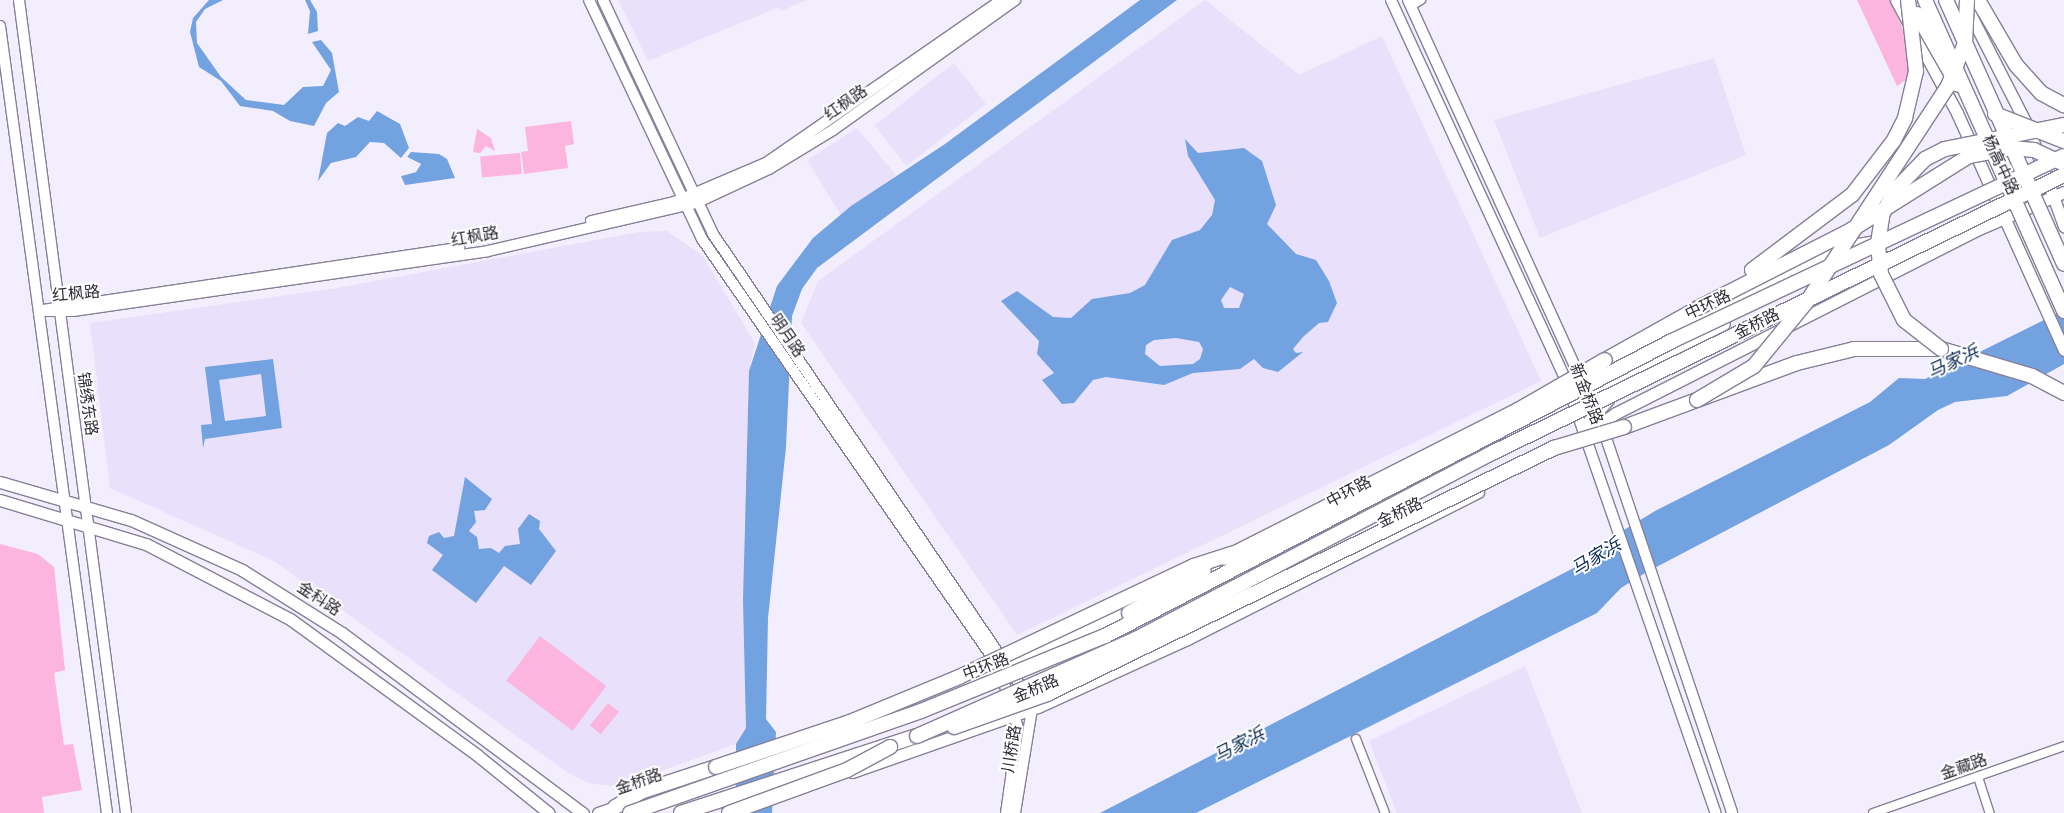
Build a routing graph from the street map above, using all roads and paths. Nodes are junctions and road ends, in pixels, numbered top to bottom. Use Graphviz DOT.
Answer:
graph roads {
  1 [pos="19,0"];
  2 [pos="589,0"];
  3 [pos="603,0"];
  4 [pos="1001,0"];
  5 [pos="1015,0"];
  6 [pos="1391,0"];
  7 [pos="1421,0"];
  8 [pos="1896,0"];
  9 [pos="1909,0"];
  10 [pos="1925,0"];
  11 [pos="1946,0"];
  12 [pos="1965,0"];
  13 [pos="1978,0"];
  14 [pos="1409,3"];
  15 [pos="0,26"];
  16 [pos="2064,105"];
  17 [pos="2064,125"];
  18 [pos="2064,141"];
  19 [pos="2064,151"];
  20 [pos="2064,156"];
  21 [pos="2039,164"];
  22 [pos="2064,166"];
  23 [pos="2064,175"];
  24 [pos="2045,178"];
  25 [pos="1990,185"];
  26 [pos="2064,192"];
  27 [pos="2052,197"];
  28 [pos="694,199"];
  29 [pos="1997,201"];
  30 [pos="682,204"];
  31 [pos="2005,218"];
  32 [pos="2064,226"];
  33 [pos="1879,240"];
  34 [pos="2064,264"];
  35 [pos="1878,280"];
  36 [pos="60,308"];
  37 [pos="1698,308"];
  38 [pos="40,311"];
  39 [pos="2064,311"];
  40 [pos="1712,330"];
  41 [pos="1941,350"];
  42 [pos="2064,350"];
  43 [pos="1654,351"];
  44 [pos="1581,380"];
  45 [pos="1587,393"];
  46 [pos="2064,393"];
  47 [pos="1571,399"];
  48 [pos="1697,400"];
  49 [pos="1518,410"];
  50 [pos="1595,411"];
  51 [pos="1601,424"];
  52 [pos="1585,434"];
  53 [pos="0,482"];
  54 [pos="0,500"];
  55 [pos="66,500"];
  56 [pos="86,505"];
  57 [pos="69,518"];
  58 [pos="88,525"];
  59 [pos="1232,554"];
  60 [pos="1078,648"];
  61 [pos="1003,666"];
  62 [pos="1032,709"];
  63 [pos="1016,715"];
  64 [pos="917,736"];
  65 [pos="1356,739"];
  66 [pos="2064,746"];
  67 [pos="890,747"];
  68 [pos="717,769"];
  69 [pos="1978,777"];
  70 [pos="615,807"];
  71 [pos="107,813"];
  72 [pos="126,813"];
  73 [pos="549,813"];
  74 [pos="583,813"];
  75 [pos="598,813"];
  76 [pos="630,813"];
  77 [pos="681,813"];
  78 [pos="728,813"];
  79 [pos="1006,813"];
  80 [pos="1016,813"];
  81 [pos="1385,813"];
  82 [pos="1716,813"];
  83 [pos="1732,813"];
  84 [pos="1874,813"];
  85 [pos="1990,813"];
  1 -- 36 [label="street, 锦绣东路"];
  2 -- 30 [label="street, 明月路"];
  3 -- 28 [label="street, 明月路"];
  4 -- 28 [label="street, 红枫路"];
  5 -- 28 [label="street, 红枫路"];
  6 -- 47 [label="street, 新金桥路"];
  7 -- 14 [label="street"];
  8 -- 25 [label="main road, 杨高中路"];
  9 -- 18 [label="highway, bridge"];
  9 -- 37 [label="highway, bridge"];
  10 -- 39 [label="highway, 杨高中路, bridge"];
  11 -- 34 [label="highway, 杨高中路, bridge"];
  12 -- 21 [label="main road"];
  12 -- 48 [label="highway, bridge"];
  13 -- 16 [label="highway"];
  14 -- 44 [label="street, 新金桥路"];
  15 -- 38 [label="street, 锦绣东路"];
  17 -- 41 [label="highway, bridge"];
  19 -- 21 [label="main road, 金桥路"];
  20 -- 43 [label="highway, 中环路, bridge"];
  21 -- 24 [label="main road"];
  21 -- 25 [label="main road, 金桥路"];
  21 -- 29 [label="main road"];
  22 -- 24 [label="main road"];
  22 -- 37 [label="highway, bridge"];
  23 -- 64 [label="highway, 中环路, bridge"];
  24 -- 27 [label="main road"];
  24 -- 31 [label="main road"];
  25 -- 29 [label="main road, 杨高中路"];
  25 -- 33 [label="main road, 金桥路"];
  26 -- 27 [label="main road, 金桥路"];
  27 -- 31 [label="main road, 金桥路"];
  27 -- 32 [label="main road"];
  28 -- 30 [label="street, 红枫路"];
  28 -- 61 [label="street, 明月路"];
  29 -- 31 [label="main road, 杨高中路"];
  29 -- 35 [label="main road"];
  30 -- 36 [label="street, 红枫路"];
  30 -- 61 [label="street, 明月路"];
  31 -- 35 [label="main road, 金桥路"];
  31 -- 42 [label="main road, 杨高中路"];
  33 -- 40 [label="main road, 金桥路"];
  33 -- 44 [label="main road, 金桥路"];
  35 -- 51 [label="main road, 金桥路"];
  36 -- 38 [label="street, 红枫路"];
  36 -- 56 [label="street, 锦绣东路"];
  37 -- 49 [label="highway, bridge"];
  38 -- 55 [label="street, 锦绣东路"];
  40 -- 45 [label="main road, 金桥路"];
  40 -- 50 [label="main road"];
  41 -- 46 [label="highway"];
  41 -- 48 [label="highway, bridge"];
  43 -- 49 [label="highway, bridge"];
  43 -- 60 [label="highway, 中环路, bridge"];
  44 -- 45 [label="street, 新金桥路"];
  44 -- 47 [label="main road"];
  45 -- 47 [label="main road, 金桥路"];
  45 -- 50 [label="street, 新金桥路"];
  47 -- 52 [label="street, 新金桥路"];
  47 -- 61 [label="main road, 金桥路"];
  48 -- 64 [label="highway, bridge"];
  49 -- 59 [label="highway, bridge"];
  50 -- 51 [label="street, 新金桥路"];
  50 -- 52 [label="main road"];
  51 -- 52 [label="main road, 金桥路"];
  51 -- 83 [label="street, 新金桥路"];
  52 -- 62 [label="main road, 金桥路"];
  52 -- 82 [label="street, 新金桥路"];
  53 -- 55 [label="main road, 金科路"];
  54 -- 57 [label="main road, 金科路"];
  55 -- 56 [label="main road, 金科路"];
  55 -- 57 [label="street, 锦绣东路"];
  56 -- 58 [label="street, 锦绣东路"];
  56 -- 74 [label="main road, 金科路"];
  57 -- 58 [label="main road, 金科路"];
  57 -- 71 [label="street, 锦绣东路"];
  58 -- 72 [label="street, 锦绣东路"];
  58 -- 73 [label="main road, 金科路"];
  59 -- 60 [label="highway, bridge"];
  59 -- 68 [label="highway, bridge"];
  60 -- 76 [label="highway, 中环路, bridge"];
  61 -- 62 [label="street, 川桥路"];
  61 -- 63 [label="street, 川桥路"];
  61 -- 68 [label="main road, 金桥路"];
  62 -- 63 [label="main road, 金桥路"];
  62 -- 80 [label="street, 川桥路"];
  63 -- 78 [label="main road, 金桥路, bridge"];
  63 -- 79 [label="street, 川桥路"];
  64 -- 67 [label="highway, 中环路"];
  65 -- 81 [label="street"];
  66 -- 69 [label="street, 金藏路"];
  67 -- 77 [label="highway, 中环路, bridge"];
  67 -- 78 [label="highway, bridge"];
  68 -- 70 [label="highway"];
  69 -- 84 [label="street, 金藏路"];
  69 -- 85 [label="street"];
  70 -- 75 [label="main road, 金桥路"];
}
